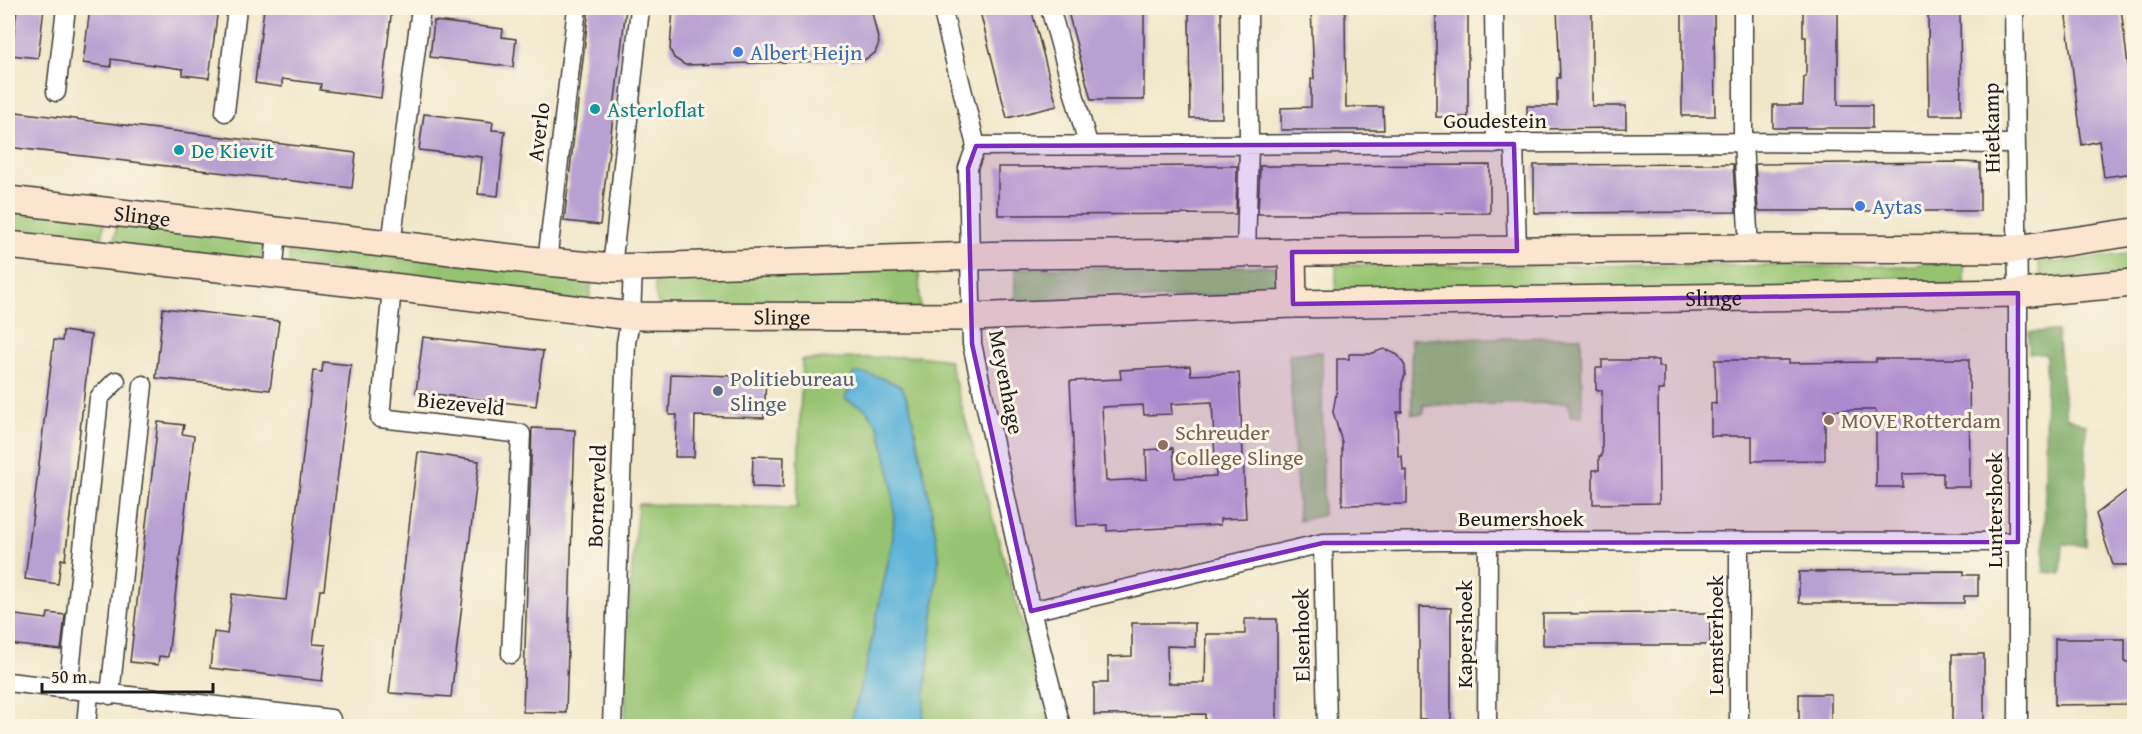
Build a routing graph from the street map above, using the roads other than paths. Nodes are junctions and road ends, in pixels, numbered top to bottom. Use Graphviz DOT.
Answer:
graph roads {
  1 [pos="66,8"];
  2 [pos="237,8"];
  3 [pos="421,8"];
  4 [pos="577,8"];
  5 [pos="640,8"];
  6 [pos="942,8"];
  7 [pos="1050,8"];
  8 [pos="1248,8"];
  9 [pos="1494,8"];
  10 [pos="1743,8"];
  11 [pos="2014,8"];
  12 [pos="56,92"];
  13 [pos="225,112"];
  14 [pos="1743,142"];
  15 [pos="1088,144"];
  16 [pos="1249,144"];
  17 [pos="1505,144"];
  18 [pos="2015,144"];
  19 [pos="976,146"];
  20 [pos="8,201"];
  21 [pos="277,232"];
  22 [pos="2134,232"];
  23 [pos="8,245"];
  24 [pos="391,245"];
  25 [pos="1749,248"];
  26 [pos="2017,249"];
  27 [pos="1517,251"];
  28 [pos="1246,252"];
  29 [pos="1292,252"];
  30 [pos="970,256"];
  31 [pos="547,262"];
  32 [pos="622,268"];
  33 [pos="273,275"];
  34 [pos="2134,283"];
  35 [pos="392,287"];
  36 [pos="2018,293"];
  37 [pos="1293,304"];
  38 [pos="631,316"];
  39 [pos="971,317"];
  40 [pos="116,381"];
  41 [pos="143,385"];
  42 [pos="1488,542"];
  43 [pos="2018,542"];
  44 [pos="1323,543"];
  45 [pos="1739,543"];
  46 [pos="1031,611"];
  47 [pos="511,654"];
  48 [pos="8,682"];
  49 [pos="68,690"];
  50 [pos="89,693"];
  51 [pos="110,695"];
  52 [pos="86,726"];
  53 [pos="331,726"];
  54 [pos="612,726"];
  55 [pos="1061,726"];
  56 [pos="1327,726"];
  57 [pos="1487,726"];
  58 [pos="1739,726"];
  59 [pos="2018,726"];
  1 -- 12 [label="street"];
  2 -- 13 [label="street"];
  3 -- 24 [label="street"];
  4 -- 31 [label="street, Averlo"];
  5 -- 32 [label="street, Bornerveld"];
  6 -- 19 [label="street, Meyenhage"];
  7 -- 15 [label="street"];
  8 -- 16 [label="street"];
  9 -- 17 [label="street"];
  10 -- 14 [label="street"];
  11 -- 18 [label="street, Hietkamp"];
  14 -- 17 [label="street, Goudestein"];
  14 -- 18 [label="street, Goudestein"];
  14 -- 25 [label="street"];
  15 -- 16 [label="street, Goudestein"];
  15 -- 19 [label="street, Goudestein"];
  16 -- 17 [label="street, Goudestein"];
  16 -- 28 [label="street"];
  17 -- 27 [label="street"];
  18 -- 26 [label="street, Hietkamp"];
  19 -- 30 [label="street, Meyenhage"];
  20 -- 21 [label="main road, Slinge"];
  21 -- 24 [label="main road, Slinge"];
  21 -- 33 [label="street"];
  22 -- 26 [label="main road, Slinge"];
  23 -- 33 [label="main road, Slinge"];
  24 -- 31 [label="main road, Slinge"];
  25 -- 26 [label="main road, Slinge"];
  25 -- 27 [label="main road, Slinge"];
  26 -- 36 [label="street, Hietkamp"];
  27 -- 29 [label="main road, Slinge"];
  28 -- 29 [label="main road, Slinge"];
  28 -- 30 [label="main road, Slinge"];
  29 -- 37 [label="main road"];
  30 -- 32 [label="main road, Slinge"];
  30 -- 39 [label="street, Meyenhage"];
  31 -- 32 [label="main road, Slinge"];
  32 -- 38 [label="street, Bornerveld"];
  33 -- 35 [label="main road, Slinge"];
  34 -- 36 [label="main road, Slinge"];
  35 -- 38 [label="main road, Slinge"];
  35 -- 47 [label="street, Biezeveld"];
  36 -- 37 [label="main road, Slinge"];
  36 -- 43 [label="street, Luntershoek"];
  37 -- 39 [label="main road, Slinge"];
  38 -- 39 [label="main road, Slinge"];
  38 -- 54 [label="street, Bornerveld"];
  39 -- 46 [label="street, Meyenhage"];
  40 -- 49 [label="street"];
  41 -- 51 [label="street"];
  42 -- 44 [label="street, Beumershoek"];
  42 -- 45 [label="street, Beumershoek"];
  42 -- 57 [label="street, Kapershoek"];
  43 -- 45 [label="street, Beumershoek"];
  43 -- 59 [label="street, Luntershoek"];
  44 -- 46 [label="street, Beumershoek"];
  44 -- 56 [label="street, Elsenhoek"];
  45 -- 58 [label="street, Lemsterhoek"];
  46 -- 55 [label="street, Meyenhage"];
  48 -- 49 [label="street"];
  49 -- 50 [label="street"];
  50 -- 51 [label="street"];
  50 -- 52 [label="street"];
  51 -- 53 [label="street"];
}
